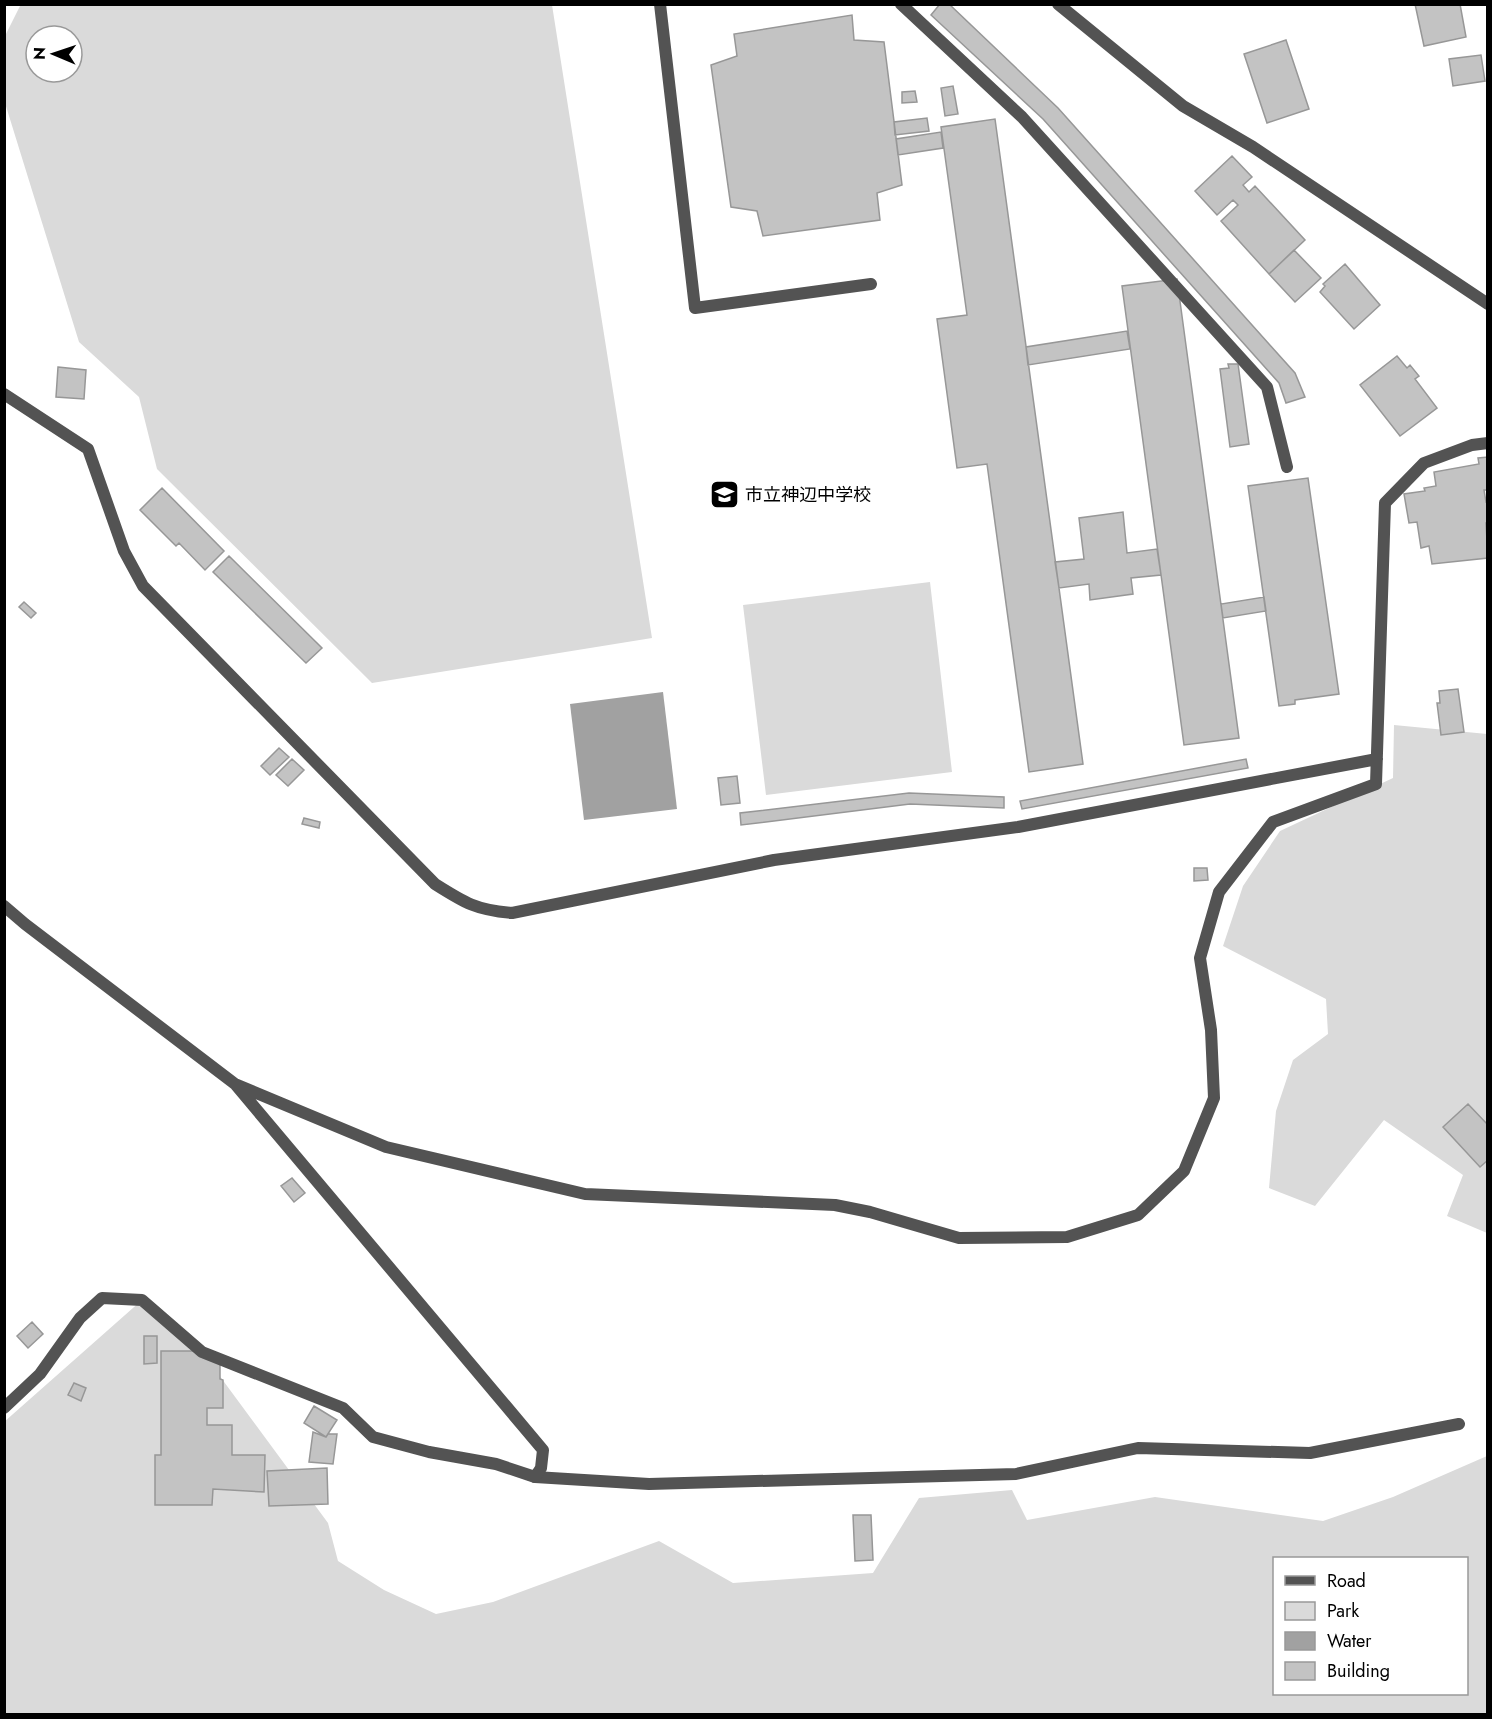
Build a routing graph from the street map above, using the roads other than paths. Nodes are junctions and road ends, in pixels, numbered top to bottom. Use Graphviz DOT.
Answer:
graph roads {
  1 [pos="660,4"];
  2 [pos="901,4"];
  3 [pos="1058,4"];
  4 [pos="871,284"];
  5 [pos="1488,304"];
  6 [pos="4,394"];
  7 [pos="1488,443"];
  8 [pos="1287,467"];
  9 [pos="1377,759"];
  10 [pos="4,906"];
  11 [pos="235,1084"];
  12 [pos="4,1408"];
  13 [pos="1459,1424"];
  14 [pos="535,1477"];
  1 -- 4 [label="street"];
  2 -- 8 [label="street"];
  3 -- 5 [label="street"];
  6 -- 9 [label="street"];
  7 -- 9 [label="street"];
  9 -- 11 [label="street"];
  10 -- 11 [label="street"];
  11 -- 14 [label="street"];
  12 -- 14 [label="street"];
  13 -- 14 [label="street"];
}
